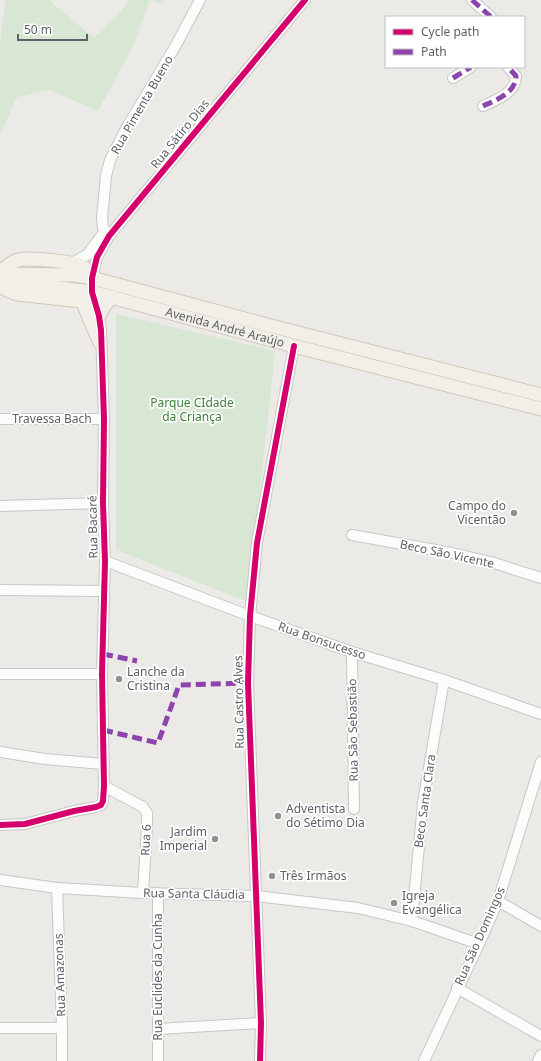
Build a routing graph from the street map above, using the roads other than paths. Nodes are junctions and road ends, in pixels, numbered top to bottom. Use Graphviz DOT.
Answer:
graph roads {
  1 [pos="200,0"];
  2 [pos="305,0"];
  3 [pos="472,0"];
  4 [pos="490,16"];
  5 [pos="469,68"];
  6 [pos="509,68"];
  7 [pos="454,78"];
  8 [pos="483,106"];
  9 [pos="107,234"];
  10 [pos="72,263"];
  11 [pos="0,273"];
  12 [pos="92,278"];
  13 [pos="0,285"];
  14 [pos="92,292"];
  15 [pos="112,297"];
  16 [pos="82,301"];
  17 [pos="99,316"];
  18 [pos="100,343"];
  19 [pos="294,346"];
  20 [pos="541,395"];
  21 [pos="541,409"];
  22 [pos="104,419"];
  23 [pos="0,420"];
  24 [pos="103,503"];
  25 [pos="0,506"];
  26 [pos="352,535"];
  27 [pos="105,561"];
  28 [pos="541,578"];
  29 [pos="0,590"];
  30 [pos="104,591"];
  31 [pos="250,616"];
  32 [pos="352,652"];
  33 [pos="0,674"];
  34 [pos="102,674"];
  35 [pos="444,680"];
  36 [pos="541,714"];
  37 [pos="0,752"];
  38 [pos="541,762"];
  39 [pos="103,764"];
  40 [pos="104,786"];
  41 [pos="354,809"];
  42 [pos="0,825"];
  43 [pos="0,880"];
  44 [pos="56,888"];
  45 [pos="142,893"];
  46 [pos="158,893"];
  47 [pos="256,896"];
  48 [pos="498,902"];
  49 [pos="412,921"];
  50 [pos="541,926"];
  51 [pos="479,944"];
  52 [pos="457,988"];
  53 [pos="261,1023"];
  54 [pos="0,1028"];
  55 [pos="62,1028"];
  56 [pos="158,1029"];
  57 [pos="541,1036"];
  58 [pos="541,1055"];
  59 [pos="62,1061"];
  60 [pos="158,1061"];
  61 [pos="260,1061"];
  62 [pos="424,1061"];
  63 [pos="538,1061"];
  1 -- 9 [label="street, Rua Pimenta Bueno"];
  2 -- 9 [label="street, Rua Sátiro Dias"];
  3 -- 4 [label="street"];
  5 -- 7 [label="street"];
  6 -- 8 [label="street"];
  9 -- 10 [label="street, Rua Sátiro Dias"];
  9 -- 12 [label="street, Rua Sátiro Dias"];
  10 -- 11 [label="main road"];
  10 -- 12 [label="main road"];
  11 -- 12 [label="main road, Avenida André Araújo"];
  12 -- 14 [label="street, Rua Sátiro Dias"];
  12 -- 20 [label="main road, Avenida André Araújo"];
  13 -- 14 [label="main road, Avenida André Araújo"];
  13 -- 16 [label="main road"];
  14 -- 15 [label="main road, Avenida André Araújo"];
  14 -- 16 [label="main road"];
  14 -- 17 [label="street, Rua Bacaré"];
  15 -- 17 [label="main road"];
  15 -- 19 [label="main road, Avenida André Araújo"];
  16 -- 18 [label="main road"];
  17 -- 18 [label="street, Rua Bacaré"];
  18 -- 22 [label="street, Rua Bacaré"];
  19 -- 21 [label="main road, Avenida André Araújo"];
  19 -- 31 [label="street, Rua Castro Alves"];
  22 -- 23 [label="street, Travessa Bach"];
  22 -- 24 [label="street, Rua Bacaré"];
  24 -- 25 [label="street"];
  24 -- 27 [label="street, Rua Bacaré"];
  26 -- 28 [label="street, Beco São Vicente"];
  27 -- 30 [label="street, Rua Bacaré"];
  27 -- 31 [label="street, Rua Bonsucesso"];
  29 -- 30 [label="street"];
  30 -- 34 [label="street, Rua Bacaré"];
  31 -- 32 [label="street, Rua Bonsucesso"];
  31 -- 47 [label="street, Rua Castro Alves"];
  32 -- 35 [label="street, Rua Bonsucesso"];
  32 -- 41 [label="street, Rua São Sebastião"];
  33 -- 34 [label="street"];
  34 -- 39 [label="street, Rua Bacaré"];
  35 -- 36 [label="street, Rua Bonsucesso"];
  35 -- 49 [label="street, Beco Santa Clara"];
  37 -- 39 [label="street"];
  38 -- 48 [label="street, Rua São Domingos"];
  39 -- 40 [label="street, Rua Bacaré"];
  40 -- 42 [label="street, Rua Bacaré"];
  40 -- 45 [label="street, Rua 6"];
  43 -- 44 [label="street, Rua Santa Cláudia"];
  44 -- 45 [label="street, Rua Santa Cláudia"];
  44 -- 55 [label="street, Rua Amazonas"];
  45 -- 46 [label="street, Rua Santa Cláudia"];
  46 -- 47 [label="street, Rua Santa Cláudia"];
  46 -- 56 [label="street, Rua Euclides da Cunha"];
  47 -- 49 [label="street, Rua Santa Cláudia"];
  47 -- 53 [label="street, Rua Castro Alves"];
  48 -- 50 [label="street"];
  48 -- 51 [label="street, Rua São Domingos"];
  49 -- 51 [label="street, Rua Santa Cláudia"];
  51 -- 52 [label="street, Rua São Domingos"];
  52 -- 57 [label="street"];
  52 -- 62 [label="street, Rua São Domingos"];
  53 -- 56 [label="street"];
  53 -- 61 [label="street, Rua Castro Alves"];
  54 -- 55 [label="street"];
  55 -- 59 [label="street, Rua Amazonas"];
  56 -- 60 [label="street, Rua Euclides da Cunha"];
  58 -- 63 [label="street"];
}
